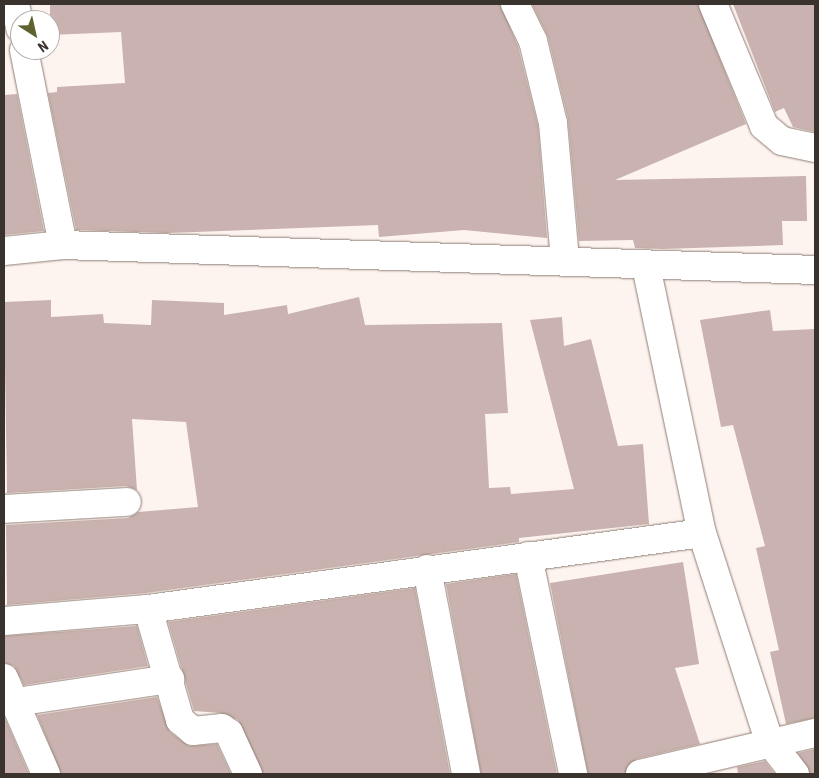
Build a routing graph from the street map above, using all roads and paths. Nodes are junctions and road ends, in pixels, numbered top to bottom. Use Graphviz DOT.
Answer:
graph roads {
  1 [pos="515,4"];
  2 [pos="713,4"];
  3 [pos="26,60"];
  4 [pos="815,148"];
  5 [pos="63,245"];
  6 [pos="4,251"];
  7 [pos="565,259"];
  8 [pos="646,266"];
  9 [pos="815,270"];
  10 [pos="126,502"];
  11 [pos="4,509"];
  12 [pos="702,533"];
  13 [pos="528,556"];
  14 [pos="427,569"];
  15 [pos="148,609"];
  16 [pos="4,621"];
  17 [pos="4,678"];
  18 [pos="170,679"];
  19 [pos="16,702"];
  20 [pos="815,732"];
  21 [pos="768,740"];
  22 [pos="46,774"];
  23 [pos="248,774"];
  24 [pos="466,774"];
  25 [pos="573,774"];
  26 [pos="640,774"];
  27 [pos="795,774"];
  1 -- 7 [label="street"];
  2 -- 4 [label="street"];
  3 -- 5 [label="street"];
  5 -- 6 [label="street"];
  5 -- 7 [label="street"];
  7 -- 8 [label="street"];
  8 -- 9 [label="street"];
  8 -- 12 [label="street"];
  10 -- 11 [label="street"];
  12 -- 13 [label="street"];
  12 -- 21 [label="street"];
  13 -- 14 [label="street"];
  13 -- 25 [label="street"];
  14 -- 15 [label="street"];
  14 -- 24 [label="street"];
  15 -- 16 [label="street"];
  15 -- 18 [label="street"];
  17 -- 19 [label="street"];
  18 -- 19 [label="street"];
  18 -- 23 [label="street"];
  19 -- 22 [label="street"];
  20 -- 21 [label="street"];
  21 -- 26 [label="street"];
  21 -- 27 [label="street"];
}
